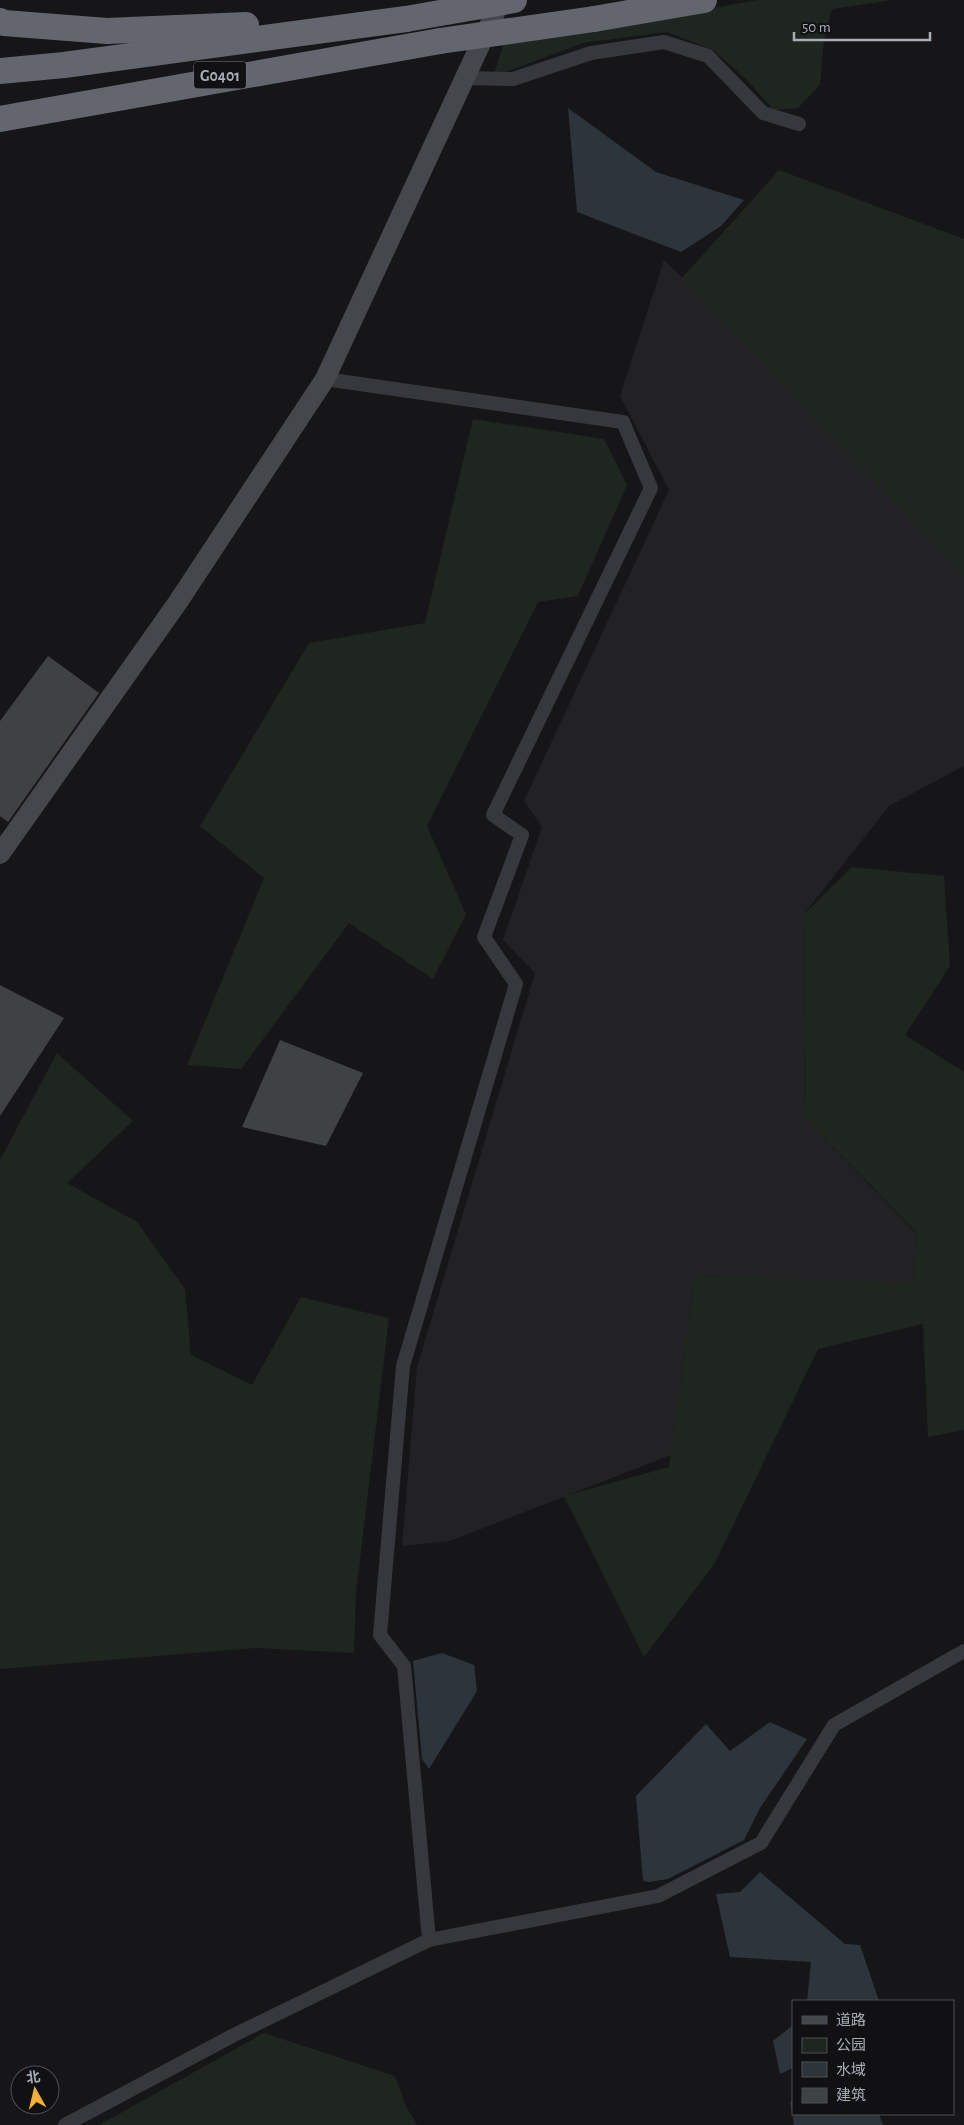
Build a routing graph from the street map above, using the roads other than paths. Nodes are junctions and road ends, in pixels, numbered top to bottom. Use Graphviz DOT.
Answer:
graph roads {
  1 [pos="500,0"];
  2 [pos="514,0"];
  3 [pos="704,0"];
  4 [pos="406,19"];
  5 [pos="0,21"];
  6 [pos="440,41"];
  7 [pos="0,71"];
  8 [pos="464,78"];
  9 [pos="0,105"];
  10 [pos="0,119"];
  11 [pos="799,124"];
  12 [pos="325,379"];
  13 [pos="0,854"];
  14 [pos="964,1651"];
  15 [pos="429,1940"];
  16 [pos="65,2125"];
  1 -- 8 [label="main road"];
  2 -- 4 [label="highway, G0401, bridge"];
  3 -- 6 [label="highway, G0401, bridge"];
  4 -- 5 [label="highway"];
  4 -- 7 [label="highway, G0401"];
  6 -- 9 [label="highway, G0401"];
  6 -- 10 [label="highway"];
  8 -- 11 [label="street"];
  8 -- 12 [label="main road"];
  12 -- 13 [label="main road"];
  12 -- 15 [label="street"];
  14 -- 15 [label="street"];
  15 -- 16 [label="street"];
}
